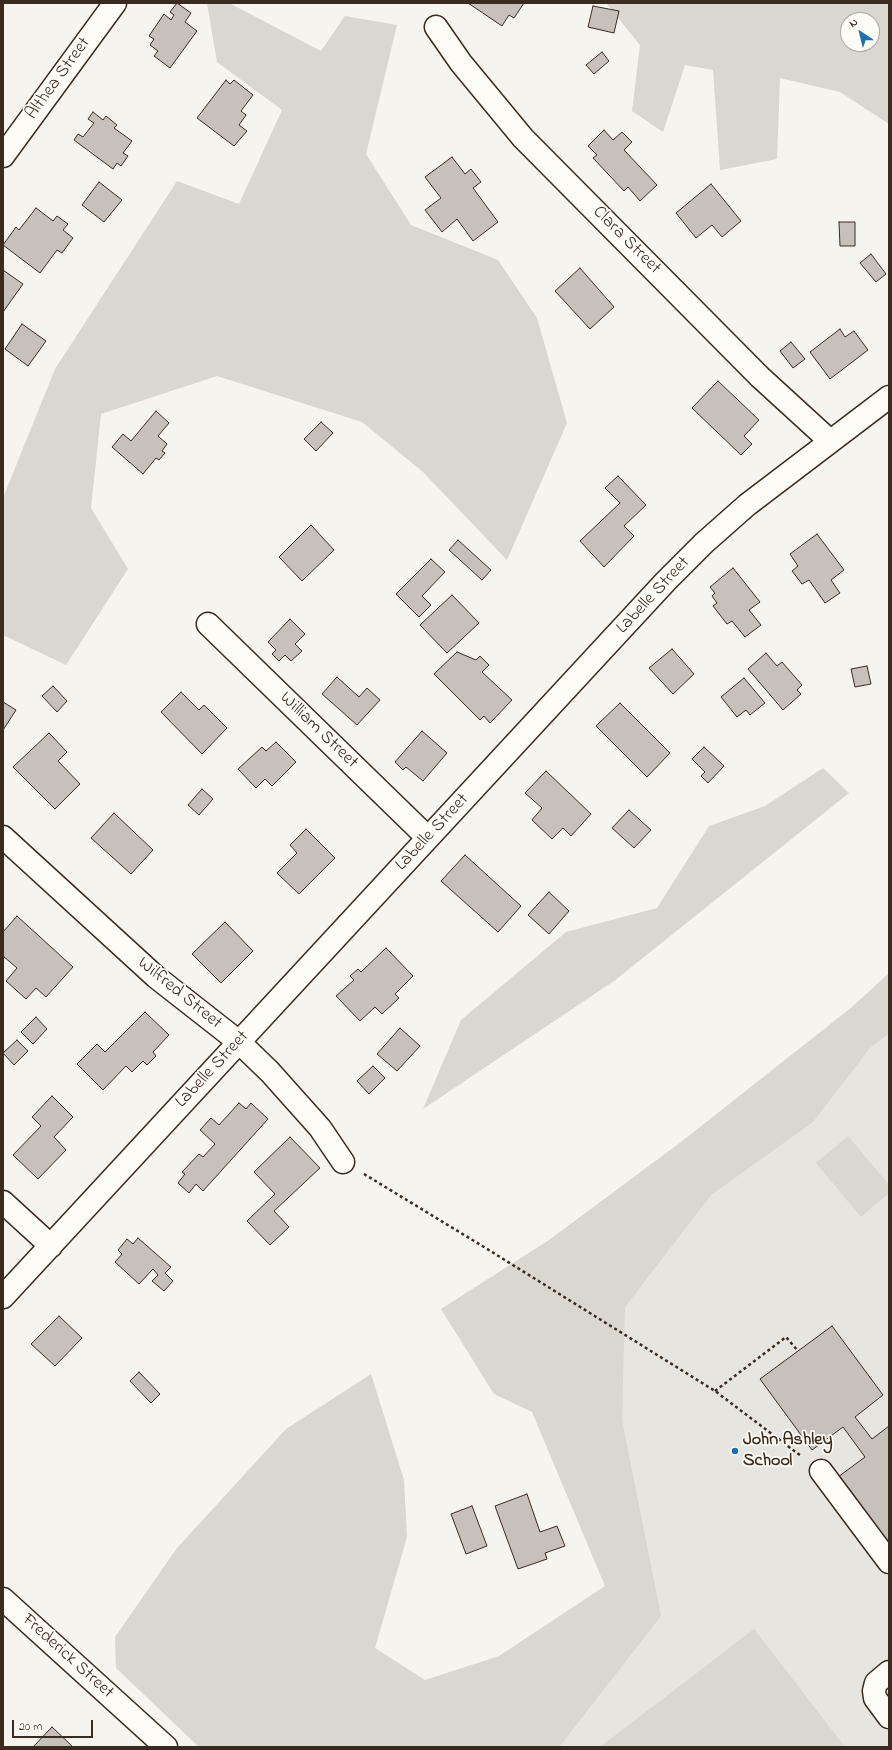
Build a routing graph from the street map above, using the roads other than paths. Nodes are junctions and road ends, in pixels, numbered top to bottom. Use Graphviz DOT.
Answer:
graph roads {
  1 [pos="115,3"];
  2 [pos="436,27"];
  3 [pos="3,156"];
  4 [pos="889,397"];
  5 [pos="830,441"];
  6 [pos="208,624"];
  7 [pos="3,837"];
  8 [pos="428,838"];
  9 [pos="239,1042"];
  10 [pos="343,1162"];
  11 [pos="3,1202"];
  12 [pos="51,1246"];
  13 [pos="3,1297"];
  14 [pos="821,1471"];
  15 [pos="889,1562"];
  16 [pos="3,1599"];
  17 [pos="889,1672"];
  18 [pos="889,1717"];
  19 [pos="166,1747"];
  1 -- 3 [label="street, Althea Street"];
  2 -- 5 [label="street, Clara Street"];
  4 -- 5 [label="street, Labelle Street"];
  5 -- 8 [label="street, Labelle Street"];
  6 -- 8 [label="street, William Street"];
  7 -- 9 [label="street, Wilfred Street"];
  8 -- 9 [label="street, Labelle Street"];
  9 -- 10 [label="street, Wilfred Street"];
  9 -- 12 [label="street, Labelle Street"];
  11 -- 12 [label="street"];
  12 -- 13 [label="street, Labelle Street"];
  14 -- 15 [label="street"];
  16 -- 19 [label="street, Frederick Street"];
  17 -- 18 [label="street"];
}
